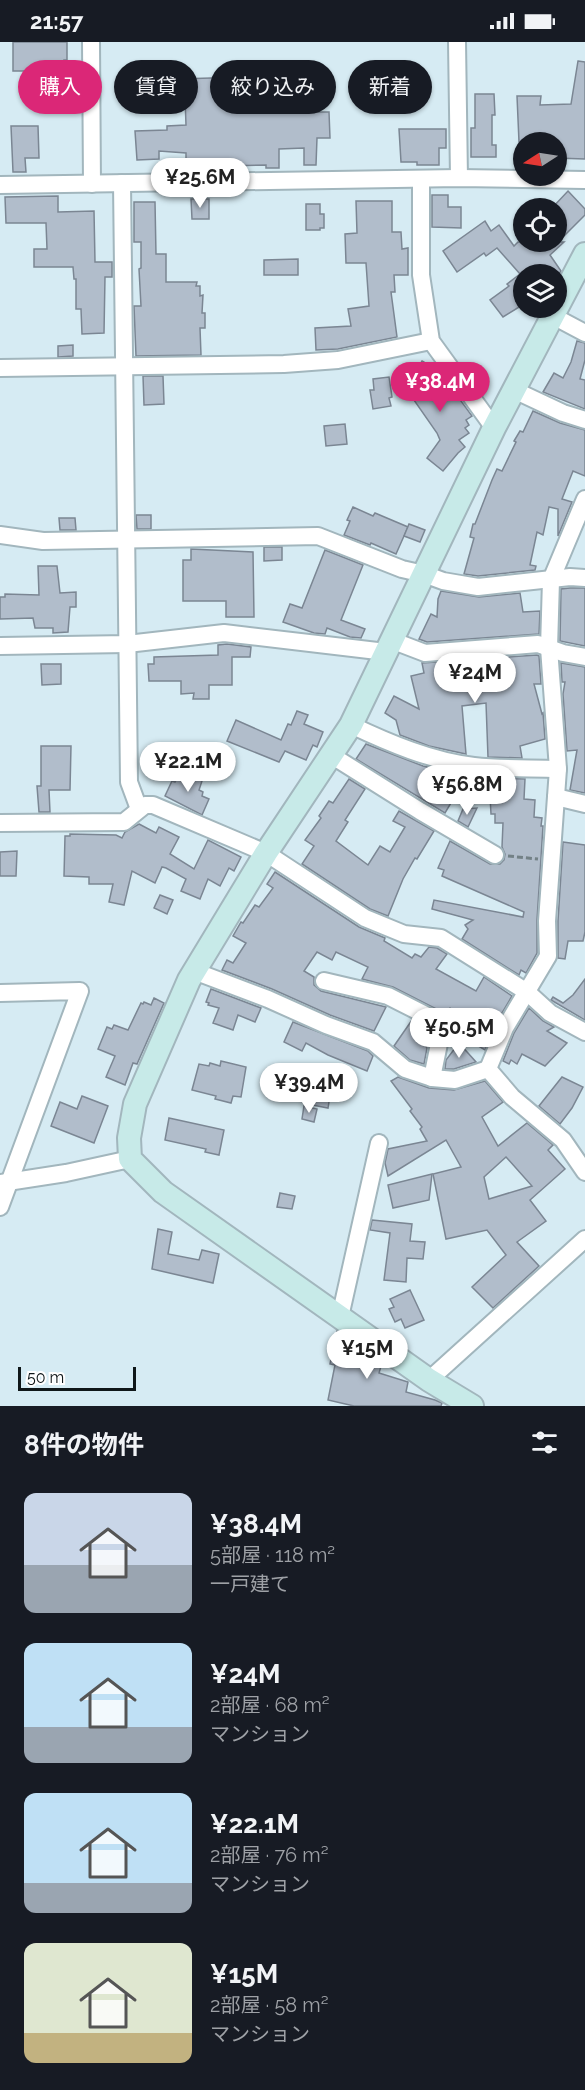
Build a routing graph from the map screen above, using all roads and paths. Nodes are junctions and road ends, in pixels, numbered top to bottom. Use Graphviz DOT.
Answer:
graph roads {
  1 [pos="91,42"];
  2 [pos="457,42"];
  3 [pos="459,178"];
  4 [pos="421,179"];
  5 [pos="585,180"];
  6 [pos="122,183"];
  7 [pos="92,184"];
  8 [pos="0,185"];
  9 [pos="585,254"];
  10 [pos="567,289"];
  11 [pos="552,318"];
  12 [pos="557,318"];
  13 [pos="585,333"];
  14 [pos="431,341"];
  15 [pos="124,366"];
  16 [pos="0,368"];
  17 [pos="514,390"];
  18 [pos="585,420"];
  19 [pos="494,428"];
  20 [pos="585,499"];
  21 [pos="0,535"];
  22 [pos="126,539"];
  23 [pos="424,574"];
  24 [pos="585,578"];
  25 [pos="550,580"];
  26 [pos="127,644"];
  27 [pos="0,646"];
  28 [pos="389,646"];
  29 [pos="549,648"];
  30 [pos="585,657"];
  31 [pos="351,725"];
  32 [pos="331,755"];
  33 [pos="558,769"];
  34 [pos="556,797"];
  35 [pos="585,804"];
  36 [pos="139,809"];
  37 [pos="0,823"];
  38 [pos="266,853"];
  39 [pos="495,855"];
  40 [pos="551,861"];
  41 [pos="195,971"];
  42 [pos="324,981"];
  43 [pos="527,992"];
  44 [pos="0,993"];
  45 [pos="585,1032"];
  46 [pos="488,1069"];
  47 [pos="432,1078"];
  48 [pos="379,1143"];
  49 [pos="130,1159"];
  50 [pos="585,1172"];
  51 [pos="5,1182"];
  52 [pos="0,1207"];
  53 [pos="585,1239"];
  54 [pos="340,1317"];
  55 [pos="429,1380"];
  56 [pos="472,1406"];
  1 -- 7 [label="street"];
  2 -- 3 [label="street"];
  3 -- 4 [label="street"];
  3 -- 5 [label="street"];
  4 -- 6 [label="street"];
  4 -- 14 [label="street"];
  6 -- 7 [label="street"];
  6 -- 15 [label="street"];
  7 -- 8 [label="street"];
  9 -- 10 [label="street"];
  11 -- 17 [label="street"];
  12 -- 13 [label="street"];
  14 -- 15 [label="street"];
  14 -- 19 [label="street"];
  15 -- 16 [label="street"];
  15 -- 22 [label="street"];
  17 -- 18 [label="street"];
  17 -- 19 [label="street"];
  19 -- 23 [label="street"];
  20 -- 25 [label="street"];
  21 -- 22 [label="street"];
  22 -- 23 [label="street"];
  22 -- 26 [label="street"];
  23 -- 25 [label="street"];
  23 -- 28 [label="street"];
  24 -- 25 [label="street"];
  25 -- 29 [label="street"];
  26 -- 27 [label="street"];
  26 -- 28 [label="street"];
  26 -- 36 [label="street"];
  28 -- 29 [label="street"];
  28 -- 31 [label="street"];
  29 -- 30 [label="street"];
  29 -- 33 [label="street"];
  31 -- 32 [label="street"];
  31 -- 33 [label="street"];
  32 -- 38 [label="street"];
  32 -- 39 [label="street"];
  33 -- 34 [label="street"];
  34 -- 35 [label="street"];
  34 -- 40 [label="street"];
  36 -- 37 [label="street"];
  36 -- 38 [label="street"];
  38 -- 41 [label="street"];
  38 -- 43 [label="street"];
  39 -- 40 [label="path"];
  40 -- 43 [label="street"];
  41 -- 47 [label="street"];
  41 -- 49 [label="street"];
  42 -- 47 [label="street"];
  43 -- 45 [label="street"];
  43 -- 46 [label="street"];
  44 -- 51 [label="street"];
  46 -- 47 [label="street"];
  46 -- 50 [label="street"];
  48 -- 54 [label="street"];
  49 -- 51 [label="street"];
  49 -- 54 [label="street"];
  51 -- 52 [label="street"];
  53 -- 55 [label="street"];
  54 -- 55 [label="street"];
  55 -- 56 [label="street"];
}
